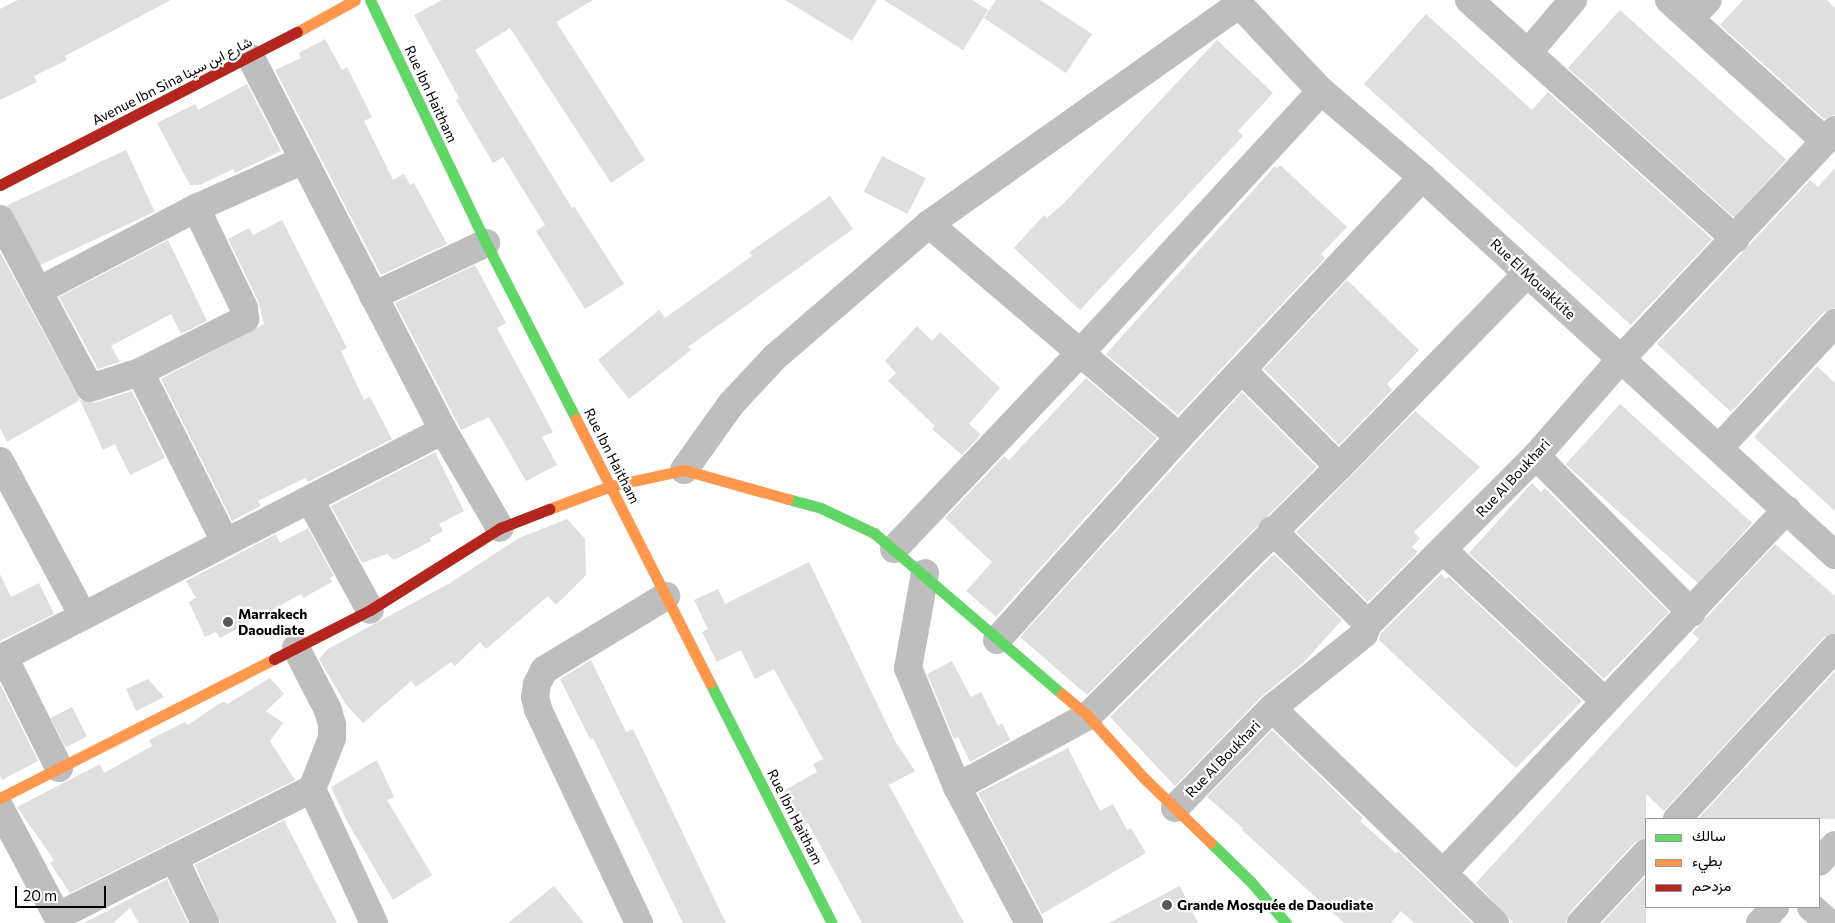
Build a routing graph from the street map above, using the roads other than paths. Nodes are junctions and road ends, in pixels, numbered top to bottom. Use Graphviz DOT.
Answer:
graph roads {
  1 [pos="355,0"];
  2 [pos="370,0"];
  3 [pos="1469,0"];
  4 [pos="1573,0"];
  5 [pos="1669,0"];
  6 [pos="1236,3"];
  7 [pos="1699,9"];
  8 [pos="1528,53"];
  9 [pos="251,58"];
  10 [pos="1321,91"];
  11 [pos="1830,135"];
  12 [pos="304,160"];
  13 [pos="1422,177"];
  14 [pos="0,185"];
  15 [pos="196,208"];
  16 [pos="0,219"];
  17 [pos="929,224"];
  18 [pos="1735,239"];
  19 [pos="486,243"];
  20 [pos="1527,274"];
  21 [pos="38,291"];
  22 [pos="374,296"];
  23 [pos="1834,327"];
  24 [pos="1082,351"];
  25 [pos="1620,360"];
  26 [pos="1242,370"];
  27 [pos="140,372"];
  28 [pos="442,430"];
  29 [pos="1179,438"];
  30 [pos="1719,448"];
  31 [pos="1536,456"];
  32 [pos="0,461"];
  33 [pos="1339,467"];
  34 [pos="684,470"];
  35 [pos="611,486"];
  36 [pos="310,500"];
  37 [pos="1787,509"];
  38 [pos="500,528"];
  39 [pos="1272,530"];
  40 [pos="225,542"];
  41 [pos="894,549"];
  42 [pos="1444,551"];
  43 [pos="1835,555"];
  44 [pos="925,573"];
  45 [pos="666,596"];
  46 [pos="370,610"];
  47 [pos="1692,613"];
  48 [pos="83,616"];
  49 [pos="1368,624"];
  50 [pos="997,640"];
  51 [pos="296,648"];
  52 [pos="1835,648"];
  53 [pos="2,658"];
  54 [pos="1604,701"];
  55 [pos="1272,708"];
  56 [pos="1088,716"];
  57 [pos="59,768"];
  58 [pos="957,787"];
  59 [pos="312,789"];
  60 [pos="0,798"];
  61 [pos="0,808"];
  62 [pos="1175,808"];
  63 [pos="1678,818"];
  64 [pos="1835,845"];
  65 [pos="1645,854"];
  66 [pos="174,858"];
  67 [pos="1820,861"];
  68 [pos="1444,872"];
  69 [pos="1775,908"];
  70 [pos="1811,908"];
  71 [pos="59,920"];
  72 [pos="205,923"];
  73 [pos="374,923"];
  74 [pos="639,923"];
  75 [pos="832,923"];
  76 [pos="1029,923"];
  77 [pos="1286,923"];
  78 [pos="1495,923"];
  79 [pos="1582,923"];
  80 [pos="1760,923"];
  81 [pos="1829,923"];
  1 -- 9 [label="street, Avenue Ibn Sina شارع ابن سينا"];
  2 -- 19 [label="street, Rue Ibn Haitham"];
  3 -- 8 [label="street"];
  4 -- 8 [label="street"];
  5 -- 7 [label="street"];
  6 -- 10 [label="street, Rue El Mouakkite"];
  6 -- 17 [label="street"];
  7 -- 11 [label="street"];
  8 -- 18 [label="street"];
  9 -- 12 [label="street"];
  9 -- 14 [label="street, Avenue Ibn Sina شارع ابن سينا"];
  10 -- 13 [label="street, Rue El Mouakkite"];
  10 -- 24 [label="street"];
  11 -- 18 [label="street, Rue Al Boukhari"];
  12 -- 15 [label="street"];
  12 -- 22 [label="street"];
  13 -- 20 [label="street, Rue El Mouakkite"];
  13 -- 26 [label="street"];
  15 -- 21 [label="street"];
  15 -- 27 [label="street"];
  16 -- 21 [label="street"];
  17 -- 24 [label="street"];
  17 -- 34 [label="street"];
  18 -- 25 [label="street, Rue Al Boukhari"];
  19 -- 22 [label="street"];
  19 -- 35 [label="street, Rue Ibn Haitham"];
  20 -- 25 [label="street, Rue El Mouakkite"];
  20 -- 33 [label="street"];
  21 -- 27 [label="street"];
  22 -- 28 [label="street"];
  23 -- 30 [label="street"];
  24 -- 29 [label="street"];
  24 -- 41 [label="street"];
  25 -- 30 [label="street, Rue El Mouakkite"];
  25 -- 31 [label="street, Rue Al Boukhari"];
  26 -- 29 [label="street"];
  26 -- 33 [label="street"];
  27 -- 40 [label="street"];
  28 -- 36 [label="street"];
  28 -- 38 [label="street"];
  29 -- 50 [label="street"];
  30 -- 37 [label="street, Rue El Mouakkite"];
  31 -- 42 [label="street, Rue Al Boukhari"];
  31 -- 47 [label="street"];
  32 -- 48 [label="street"];
  33 -- 39 [label="street"];
  34 -- 35 [label="street"];
  34 -- 41 [label="street"];
  35 -- 38 [label="street"];
  35 -- 45 [label="street, Rue Ibn Haitham"];
  36 -- 40 [label="street"];
  36 -- 46 [label="street"];
  37 -- 43 [label="street, Rue El Mouakkite"];
  37 -- 47 [label="street"];
  38 -- 46 [label="street"];
  39 -- 49 [label="street"];
  39 -- 56 [label="street"];
  40 -- 48 [label="street"];
  41 -- 44 [label="street"];
  42 -- 49 [label="street, Rue Al Boukhari"];
  42 -- 54 [label="street"];
  44 -- 50 [label="street"];
  44 -- 58 [label="street"];
  45 -- 74 [label="street"];
  45 -- 75 [label="street, Rue Ibn Haitham"];
  46 -- 51 [label="street"];
  47 -- 54 [label="street"];
  48 -- 53 [label="street"];
  49 -- 55 [label="street, Rue Al Boukhari"];
  50 -- 56 [label="street"];
  51 -- 57 [label="street"];
  51 -- 59 [label="street"];
  52 -- 63 [label="street"];
  53 -- 57 [label="street"];
  54 -- 68 [label="street"];
  55 -- 62 [label="street, Rue Al Boukhari"];
  55 -- 68 [label="street"];
  56 -- 58 [label="street"];
  56 -- 62 [label="street"];
  57 -- 60 [label="street"];
  58 -- 76 [label="street"];
  59 -- 66 [label="street"];
  59 -- 73 [label="street"];
  61 -- 71 [label="street"];
  62 -- 77 [label="street"];
  64 -- 67 [label="street"];
  65 -- 79 [label="street"];
  66 -- 71 [label="street"];
  66 -- 72 [label="street"];
  68 -- 78 [label="street"];
  69 -- 80 [label="street"];
  70 -- 81 [label="street"];
}
